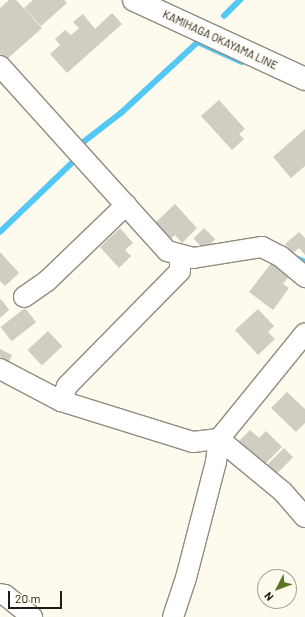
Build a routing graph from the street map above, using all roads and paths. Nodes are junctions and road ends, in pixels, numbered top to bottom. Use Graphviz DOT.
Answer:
graph roads {
  1 [pos="134,0"];
  2 [pos="0,66"];
  3 [pos="305,79"];
  4 [pos="122,209"];
  5 [pos="180,263"];
  6 [pos="305,277"];
  7 [pos="24,297"];
  8 [pos="305,333"];
  9 [pos="0,369"];
  10 [pos="61,401"];
  11 [pos="219,439"];
  12 [pos="301,506"];
  13 [pos="0,594"];
  14 [pos="32,617"];
  15 [pos="173,617"];
  1 -- 3 [label="main road, KAMIHAGA OKAYAMA LINE"];
  2 -- 4 [label="street"];
  4 -- 5 [label="street"];
  4 -- 7 [label="street"];
  5 -- 6 [label="street"];
  5 -- 10 [label="street"];
  8 -- 11 [label="street"];
  9 -- 10 [label="street"];
  10 -- 11 [label="street"];
  11 -- 12 [label="street"];
  11 -- 15 [label="street"];
  13 -- 14 [label="street"];
}
